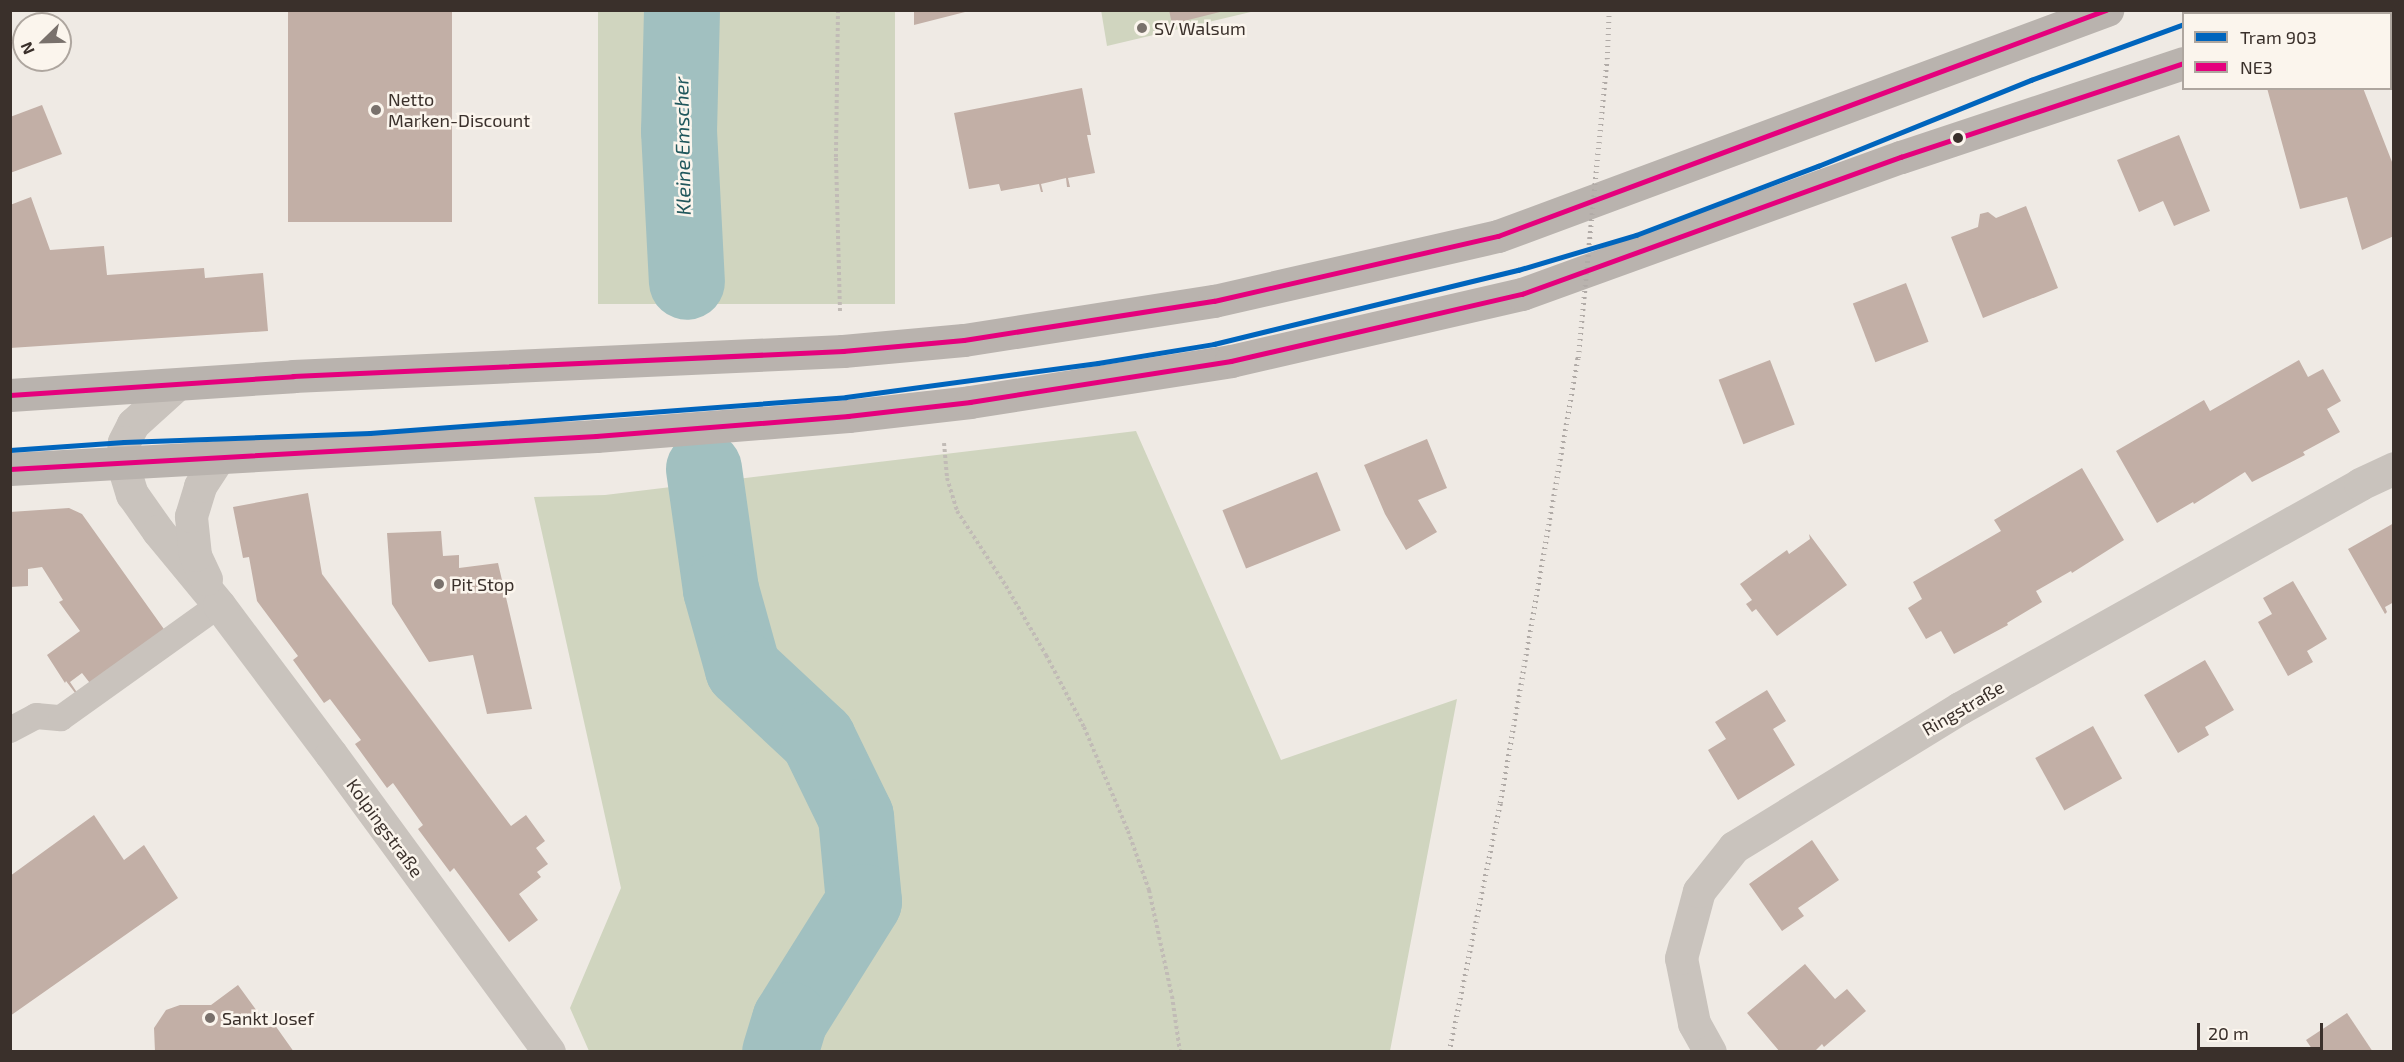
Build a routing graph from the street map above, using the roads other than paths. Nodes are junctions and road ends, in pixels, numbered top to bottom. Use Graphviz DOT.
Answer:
graph roads {
  1 [pos="2107,10"];
  2 [pos="2182,64"];
  3 [pos="174,386"];
  4 [pos="10,395"];
  5 [pos="219,457"];
  6 [pos="122,462"];
  7 [pos="2394,468"];
  8 [pos="10,469"];
  9 [pos="219,605"];
  10 [pos="10,730"];
  11 [pos="549,1052"];
  12 [pos="1710,1052"];
  1 -- 3 [label="main road"];
  2 -- 5 [label="main road"];
  3 -- 4 [label="main road"];
  3 -- 6 [label="street, Kolpingstraße"];
  5 -- 6 [label="main road"];
  5 -- 9 [label="street, Kolpingstraße"];
  6 -- 8 [label="main road"];
  6 -- 9 [label="street, Kolpingstraße"];
  7 -- 12 [label="street, Ringstraße"];
  9 -- 10 [label="lane"];
  9 -- 11 [label="street, Kolpingstraße"];
}
